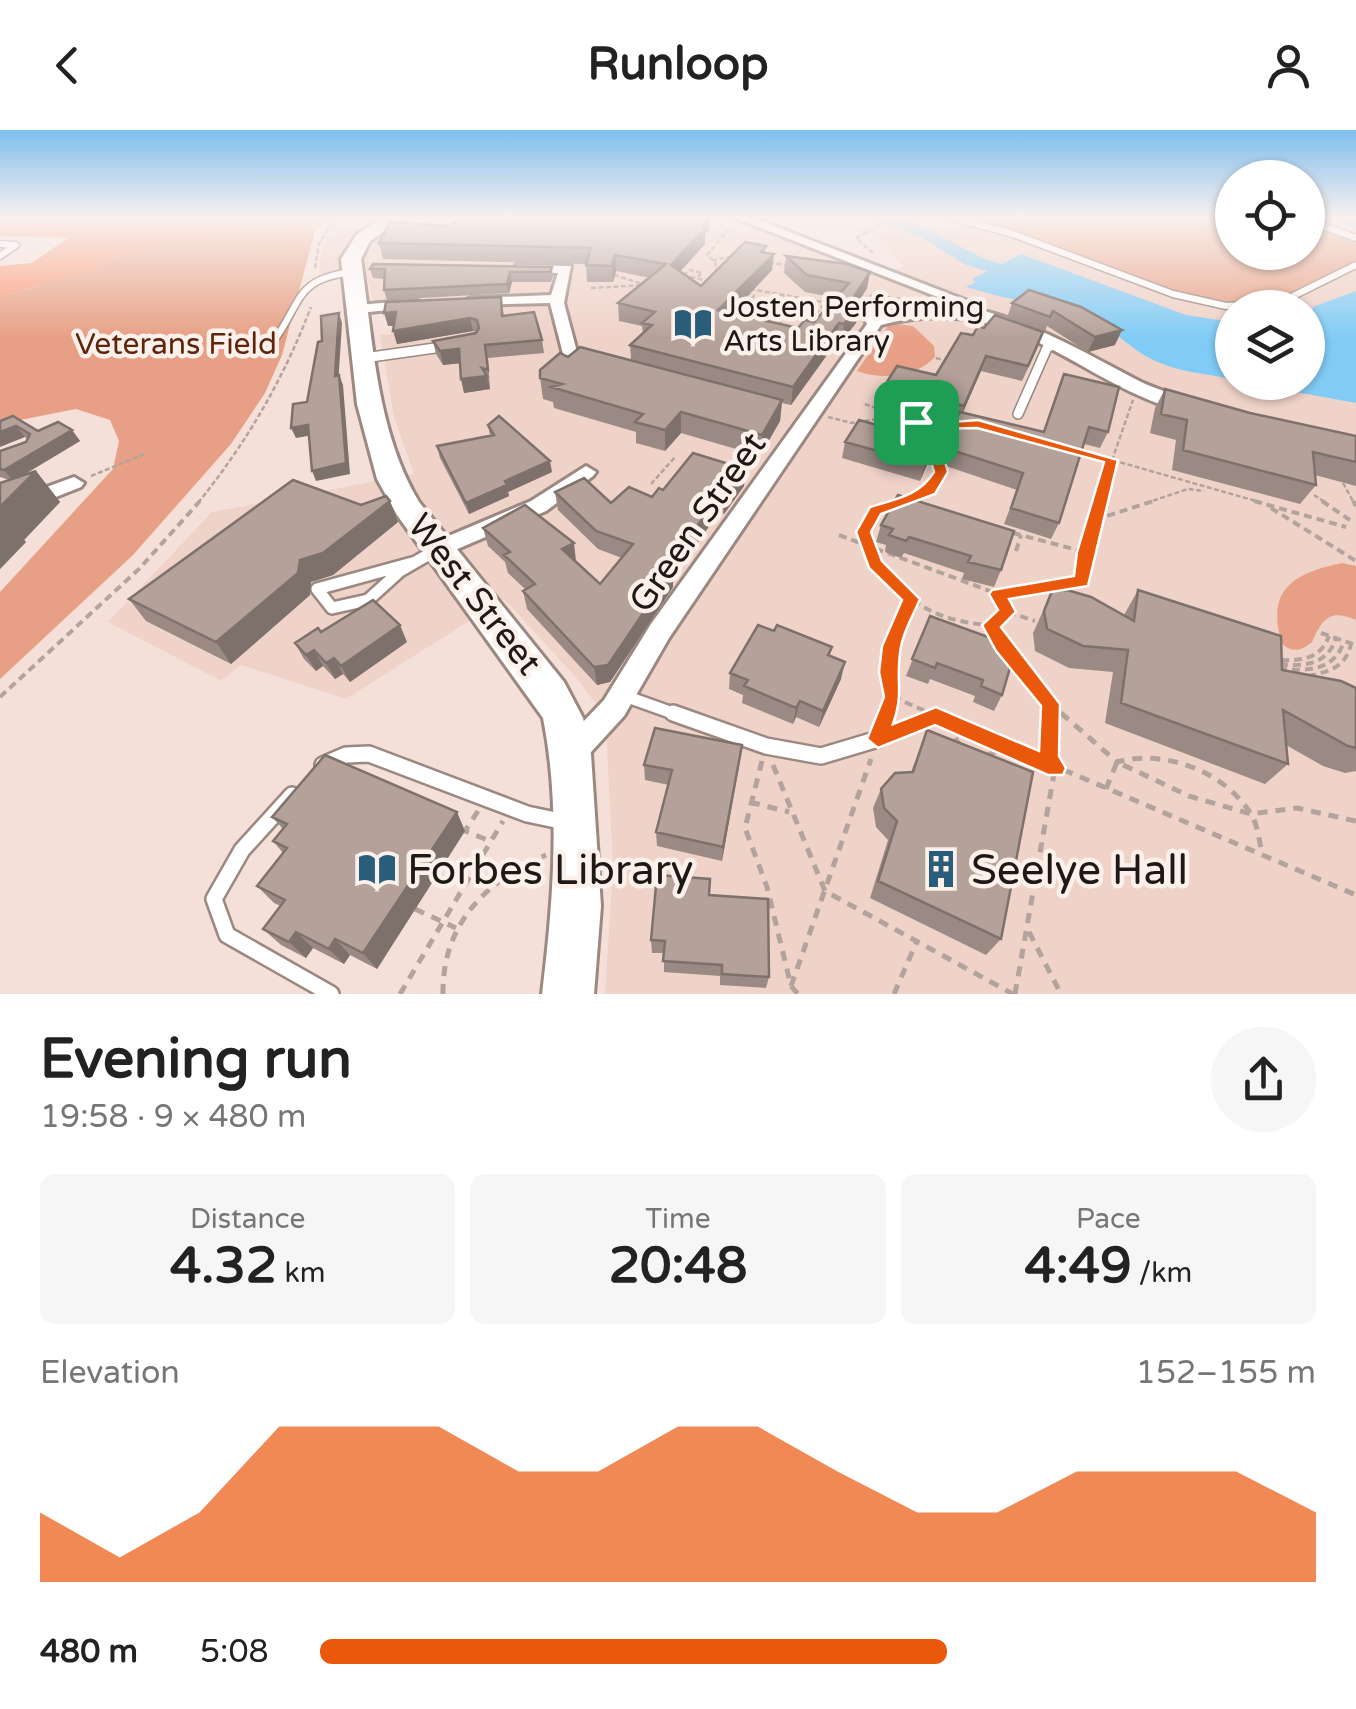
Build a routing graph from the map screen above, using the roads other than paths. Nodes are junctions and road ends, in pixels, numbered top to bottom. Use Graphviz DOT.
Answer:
graph roads {
  1 [pos="353,257"];
  2 [pos="834,257"];
  3 [pos="1075,257"];
  4 [pos="1356,265"];
  5 [pos="354,268"];
  6 [pos="509,268"];
  7 [pos="554,300"];
  8 [pos="456,302"];
  9 [pos="438,303"];
  10 [pos="358,309"];
  11 [pos="975,315"];
  12 [pos="276,338"];
  13 [pos="1055,343"];
  14 [pos="461,344"];
  15 [pos="364,358"];
  16 [pos="609,365"];
  17 [pos="1018,414"];
  18 [pos="1207,414"];
  19 [pos="586,472"];
  20 [pos="74,483"];
  21 [pos="0,512"];
  22 [pos="426,555"];
  23 [pos="622,695"];
  24 [pos="878,739"];
  25 [pos="572,754"];
  26 [pos="564,838"];
  27 [pos="330,994"];
  28 [pos="568,994"];
  1 -- 5 [label="main road"];
  2 -- 11 [label="street"];
  3 -- 4 [label="lane"];
  5 -- 10 [label="main road, West Street"];
  5 -- 12 [label="lane"];
  6 -- 7 [label="street"];
  7 -- 8 [label="street"];
  7 -- 16 [label="street"];
  9 -- 10 [label="street"];
  10 -- 15 [label="main road, West Street"];
  11 -- 13 [label="street"];
  11 -- 23 [label="street, Green Street"];
  13 -- 17 [label="lane"];
  13 -- 18 [label="street"];
  14 -- 15 [label="lane"];
  15 -- 22 [label="main road, West Street"];
  19 -- 22 [label="street"];
  20 -- 21 [label="street"];
  22 -- 22 [label="lane"];
  22 -- 25 [label="main road, West Street"];
  23 -- 24 [label="lane"];
  23 -- 25 [label="street, Green Street"];
  25 -- 26 [label="main road, West Street"];
  26 -- 27 [label="lane"];
  26 -- 28 [label="main road, West Street"];
}
